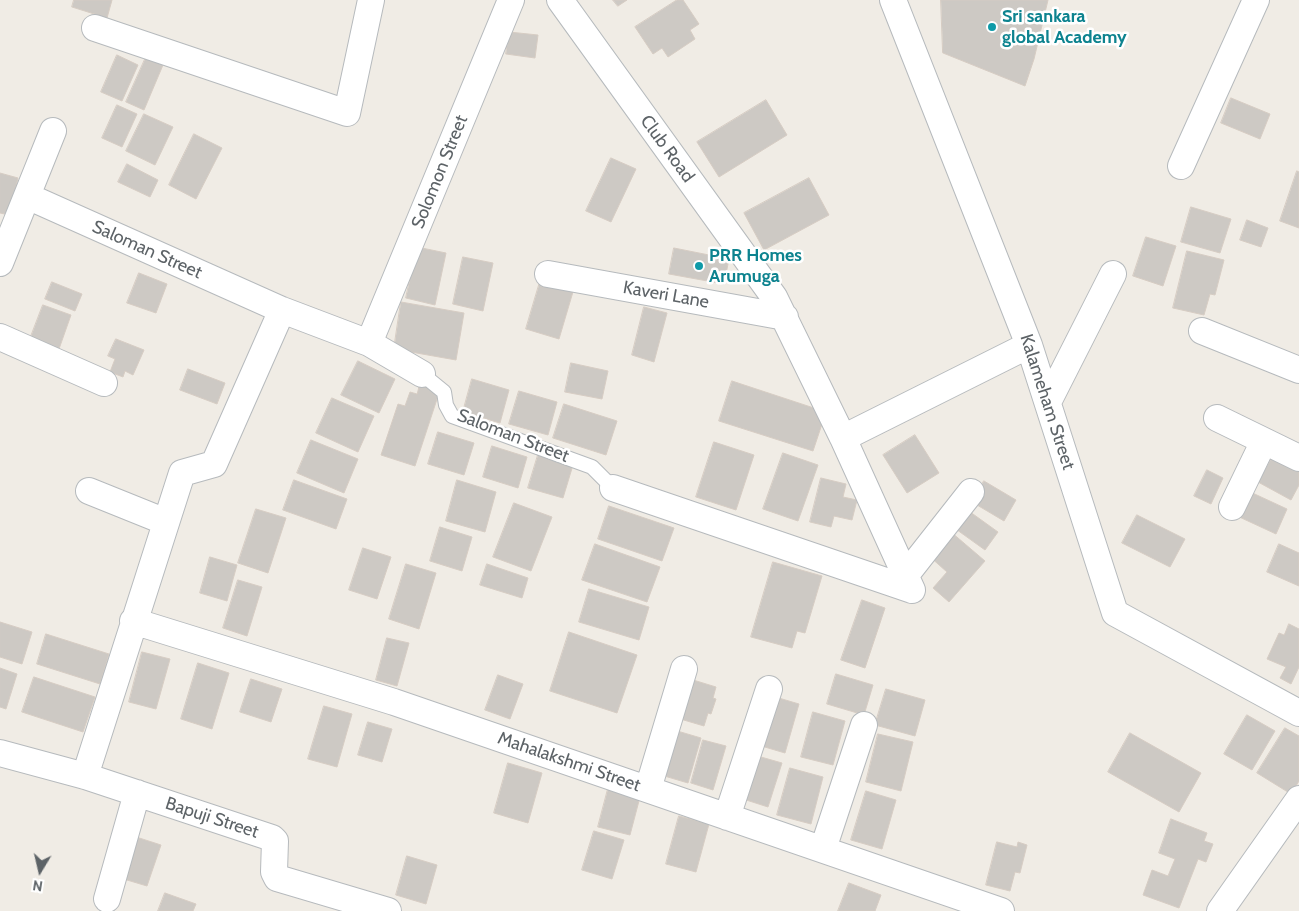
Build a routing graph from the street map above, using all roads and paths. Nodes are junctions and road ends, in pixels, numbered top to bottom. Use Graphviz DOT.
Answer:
graph roads {
  1 [pos="371,0"];
  2 [pos="511,0"];
  3 [pos="560,0"];
  4 [pos="893,0"];
  5 [pos="1256,0"];
  6 [pos="94,28"];
  7 [pos="53,131"];
  8 [pos="1181,166"];
  9 [pos="27,196"];
  10 [pos="0,263"];
  11 [pos="548,274"];
  12 [pos="1113,274"];
  13 [pos="780,307"];
  14 [pos="282,310"];
  15 [pos="1202,331"];
  16 [pos="0,337"];
  17 [pos="369,343"];
  18 [pos="1029,345"];
  19 [pos="1299,370"];
  20 [pos="422,374"];
  21 [pos="104,383"];
  22 [pos="1048,402"];
  23 [pos="1217,418"];
  24 [pos="843,438"];
  25 [pos="1264,441"];
  26 [pos="1299,458"];
  27 [pos="612,488"];
  28 [pos="89,491"];
  29 [pos="971,492"];
  30 [pos="1232,507"];
  31 [pos="166,522"];
  32 [pos="908,583"];
  33 [pos="133,621"];
  34 [pos="684,669"];
  35 [pos="769,690"];
  36 [pos="1299,714"];
  37 [pos="864,725"];
  38 [pos="0,753"];
  39 [pos="85,776"];
  40 [pos="648,789"];
  41 [pos="137,793"];
  42 [pos="1299,798"];
  43 [pos="727,816"];
  44 [pos="823,850"];
  45 [pos="107,899"];
  46 [pos="388,911"];
  47 [pos="1002,911"];
  48 [pos="1220,911"];
  1 -- 6 [label="street"];
  2 -- 17 [label="street, Solomon Street"];
  3 -- 13 [label="street, Club Road"];
  4 -- 18 [label="street, Kalameham Street"];
  5 -- 8 [label="street"];
  7 -- 9 [label="street"];
  9 -- 10 [label="street"];
  9 -- 14 [label="street, Saloman Street"];
  11 -- 13 [label="street, Kaveri Lane"];
  12 -- 22 [label="street"];
  13 -- 24 [label="street, Club Road"];
  14 -- 17 [label="street, Saloman Street"];
  14 -- 31 [label="street"];
  15 -- 19 [label="street"];
  16 -- 21 [label="street"];
  17 -- 20 [label="street, Saloman Street"];
  18 -- 22 [label="street, Kalameham Street"];
  18 -- 24 [label="street"];
  20 -- 27 [label="lane, Saloman Street"];
  22 -- 36 [label="street, Kalameham Street"];
  23 -- 25 [label="street"];
  24 -- 32 [label="street, Club Road"];
  25 -- 26 [label="street"];
  25 -- 30 [label="street"];
  27 -- 32 [label="street, Saloman Street"];
  28 -- 31 [label="street"];
  29 -- 32 [label="street"];
  31 -- 33 [label="street"];
  33 -- 39 [label="street"];
  33 -- 40 [label="street, Mahalakshmi Street"];
  34 -- 40 [label="street"];
  35 -- 43 [label="street"];
  37 -- 44 [label="street"];
  38 -- 39 [label="street, Bapuji Street"];
  39 -- 41 [label="street, Bapuji Street"];
  40 -- 43 [label="street, Mahalakshmi Street"];
  41 -- 45 [label="street"];
  41 -- 46 [label="street, Bapuji Street"];
  42 -- 48 [label="street"];
  43 -- 44 [label="street, Mahalakshmi Street"];
  44 -- 47 [label="street, Mahalakshmi Street"];
}
